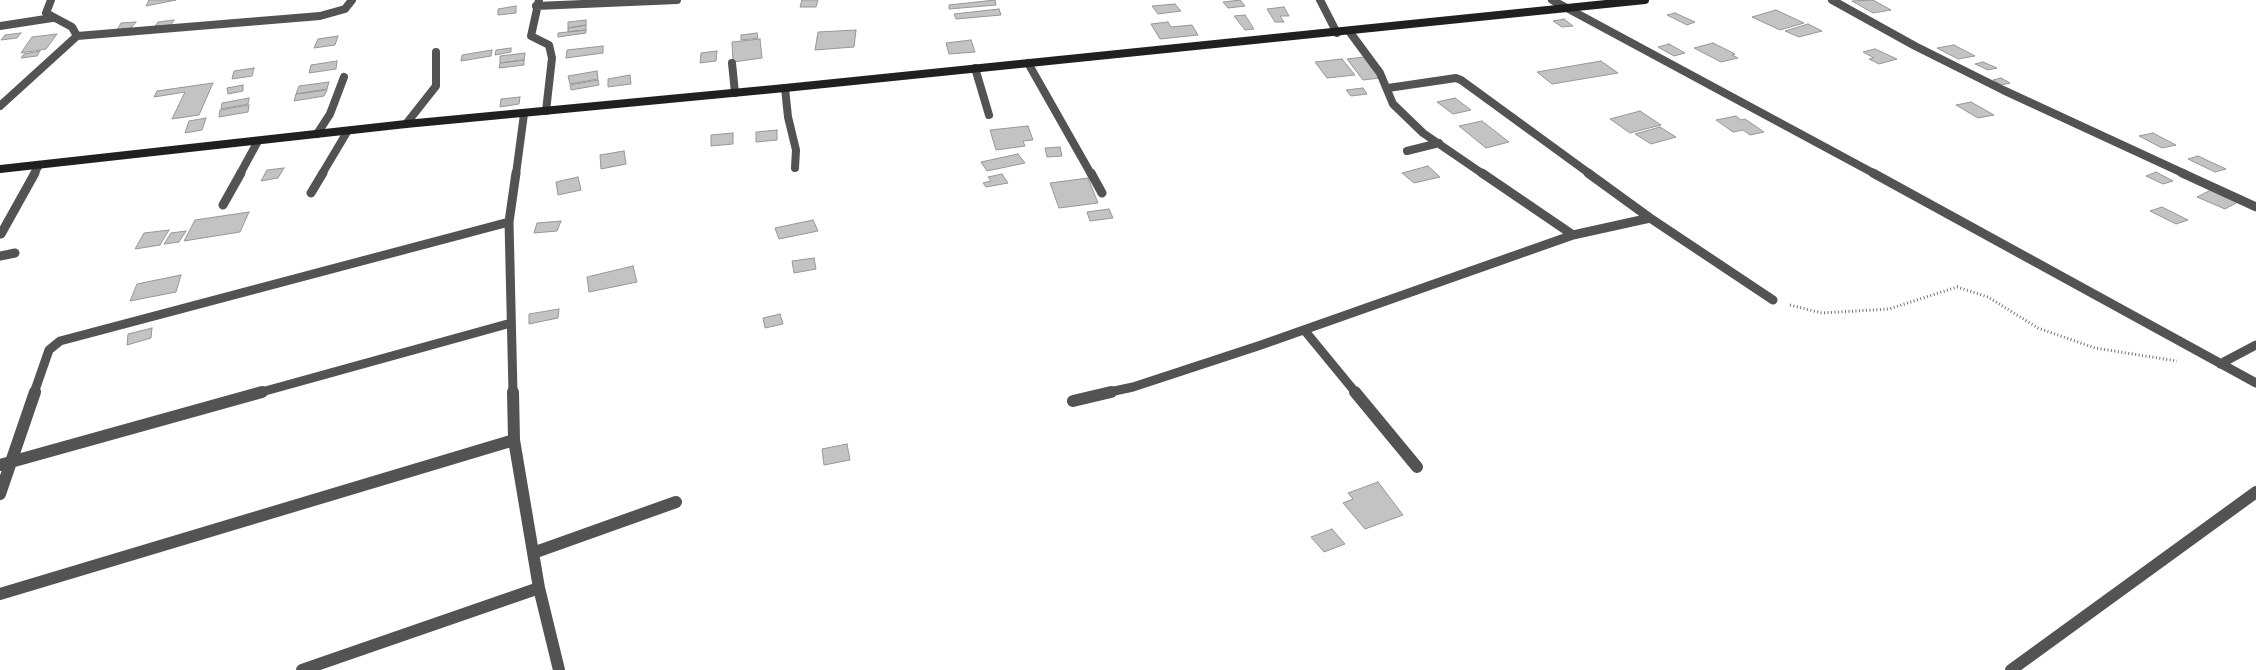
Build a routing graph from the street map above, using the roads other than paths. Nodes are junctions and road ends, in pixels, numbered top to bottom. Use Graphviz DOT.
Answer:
graph roads {
  1 [pos="51,0"];
  2 [pos="352,0"];
  3 [pos="678,0"];
  4 [pos="1320,0"];
  5 [pos="1552,0"];
  6 [pos="1645,0"];
  7 [pos="1832,0"];
  8 [pos="538,3"];
  9 [pos="1568,8"];
  10 [pos="52,18"];
  11 [pos="0,26"];
  12 [pos="1349,31"];
  13 [pos="1337,33"];
  14 [pos="77,36"];
  15 [pos="436,52"];
  16 [pos="732,63"];
  17 [pos="1028,63"];
  18 [pos="975,68"];
  19 [pos="344,77"];
  20 [pos="785,88"];
  21 [pos="1388,88"];
  22 [pos="735,93"];
  23 [pos="0,106"];
  24 [pos="546,111"];
  25 [pos="524,114"];
  26 [pos="989,116"];
  27 [pos="406,124"];
  28 [pos="347,132"];
  29 [pos="317,134"];
  30 [pos="258,141"];
  31 [pos="1439,143"];
  32 [pos="1407,151"];
  33 [pos="39,164"];
  34 [pos="795,168"];
  35 [pos="0,169"];
  36 [pos="312,193"];
  37 [pos="1102,193"];
  38 [pos="223,205"];
  39 [pos="2256,207"];
  40 [pos="1650,218"];
  41 [pos="509,222"];
  42 [pos="1,234"];
  43 [pos="1573,236"];
  44 [pos="15,253"];
  45 [pos="0,256"];
  46 [pos="1773,300"];
  47 [pos="511,323"];
  48 [pos="1305,330"];
  49 [pos="2256,345"];
  50 [pos="2220,364"];
  51 [pos="2256,383"];
  52 [pos="1073,401"];
  53 [pos="514,440"];
  54 [pos="5,463"];
  55 [pos="1417,467"];
  56 [pos="2256,492"];
  57 [pos="0,494"];
  58 [pos="676,502"];
  59 [pos="533,553"];
  60 [pos="539,588"];
  61 [pos="0,594"];
  62 [pos="302,670"];
  63 [pos="559,670"];
  64 [pos="2011,670"];
  1 -- 10 [label="street"];
  2 -- 14 [label="street"];
  3 -- 8 [label="street"];
  4 -- 13 [label="street"];
  5 -- 9 [label="street"];
  6 -- 9 [label="street"];
  7 -- 39 [label="street"];
  8 -- 24 [label="street"];
  9 -- 12 [label="street"];
  9 -- 50 [label="street"];
  10 -- 11 [label="street"];
  10 -- 14 [label="street"];
  12 -- 13 [label="street"];
  12 -- 21 [label="street"];
  13 -- 17 [label="street"];
  14 -- 23 [label="street"];
  15 -- 27 [label="street"];
  16 -- 22 [label="street"];
  17 -- 18 [label="street"];
  17 -- 37 [label="street"];
  18 -- 20 [label="street"];
  18 -- 26 [label="street"];
  19 -- 29 [label="street"];
  20 -- 22 [label="street"];
  20 -- 34 [label="street"];
  21 -- 31 [label="street"];
  21 -- 40 [label="street"];
  22 -- 24 [label="street"];
  24 -- 25 [label="street"];
  25 -- 27 [label="street"];
  25 -- 41 [label="street"];
  27 -- 28 [label="street"];
  28 -- 29 [label="street"];
  28 -- 36 [label="street"];
  29 -- 30 [label="street"];
  30 -- 33 [label="street"];
  30 -- 38 [label="street"];
  31 -- 32 [label="street"];
  31 -- 43 [label="street"];
  33 -- 35 [label="street"];
  33 -- 42 [label="street"];
  40 -- 43 [label="street"];
  40 -- 46 [label="street"];
  41 -- 47 [label="street"];
  41 -- 54 [label="street"];
  43 -- 48 [label="street"];
  44 -- 45 [label="street"];
  47 -- 53 [label="street"];
  47 -- 54 [label="street"];
  48 -- 52 [label="street"];
  48 -- 55 [label="street"];
  49 -- 50 [label="street"];
  50 -- 51 [label="street"];
  53 -- 59 [label="street"];
  53 -- 61 [label="street"];
  54 -- 57 [label="street"];
  56 -- 64 [label="street"];
  58 -- 59 [label="street"];
  59 -- 60 [label="street"];
  60 -- 62 [label="street"];
  60 -- 63 [label="street"];
}
